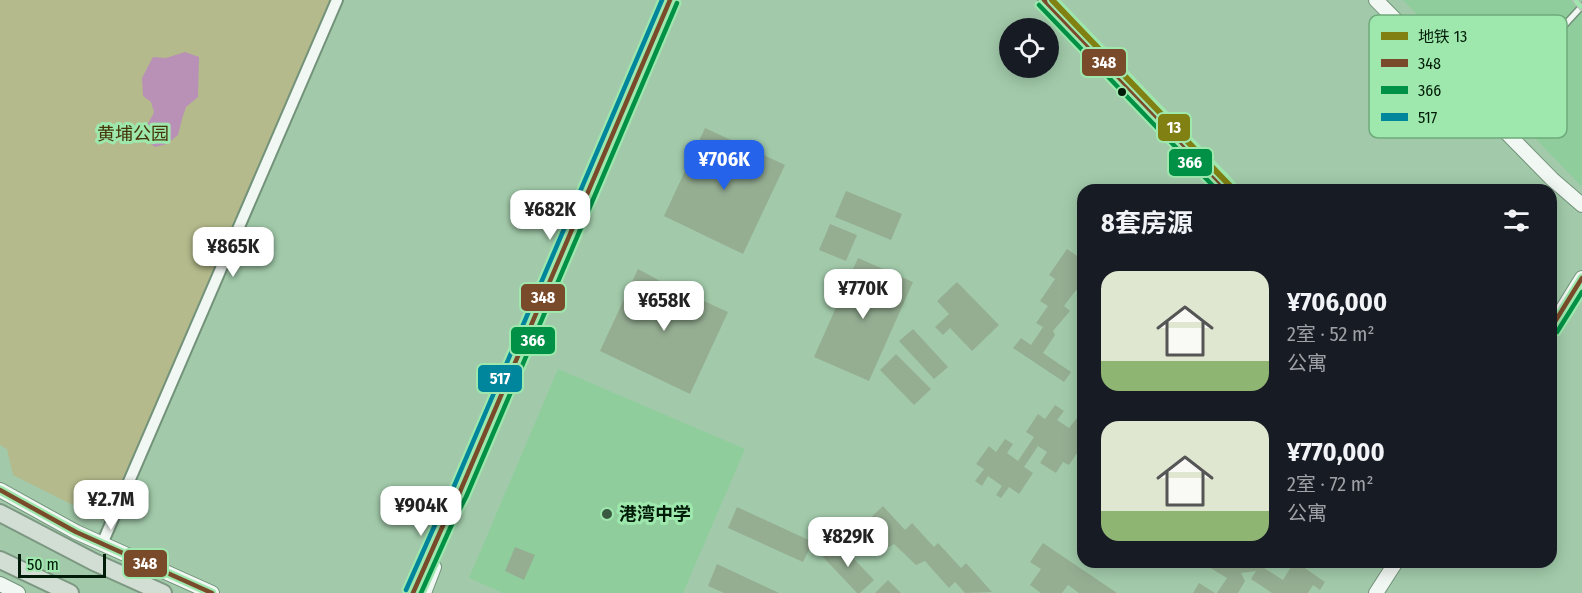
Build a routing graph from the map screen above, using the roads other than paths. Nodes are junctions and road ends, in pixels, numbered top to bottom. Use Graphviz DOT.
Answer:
graph roads {
  1 [pos="337,0"];
  2 [pos="670,0"];
  3 [pos="1044,0"];
  4 [pos="1376,0"];
  5 [pos="1582,6"];
  6 [pos="1391,15"];
  7 [pos="1567,22"];
  8 [pos="1511,138"];
  9 [pos="1221,184"];
  10 [pos="1557,184"];
  11 [pos="1557,184"];
  12 [pos="1582,205"];
  13 [pos="1582,278"];
  14 [pos="1557,318"];
  15 [pos="0,490"];
  16 [pos="459,494"];
  17 [pos="0,513"];
  18 [pos="102,544"];
  19 [pos="0,560"];
  20 [pos="1392,568"];
  21 [pos="0,584"];
  22 [pos="18,593"];
  23 [pos="70,593"];
  24 [pos="163,593"];
  25 [pos="212,593"];
  26 [pos="413,593"];
  27 [pos="424,593"];
  28 [pos="1376,593"];
  1 -- 18 [label="street"];
  2 -- 16 [label="street"];
  3 -- 9 [label="street"];
  4 -- 6 [label="street"];
  5 -- 7 [label="lane"];
  8 -- 11 [label="street"];
  10 -- 12 [label="street"];
  13 -- 14 [label="street"];
  15 -- 18 [label="street"];
  16 -- 26 [label="street"];
  16 -- 27 [label="street"];
  17 -- 24 [label="highway"];
  18 -- 25 [label="street"];
  19 -- 23 [label="highway"];
  20 -- 28 [label="street"];
  21 -- 22 [label="street"];
}
